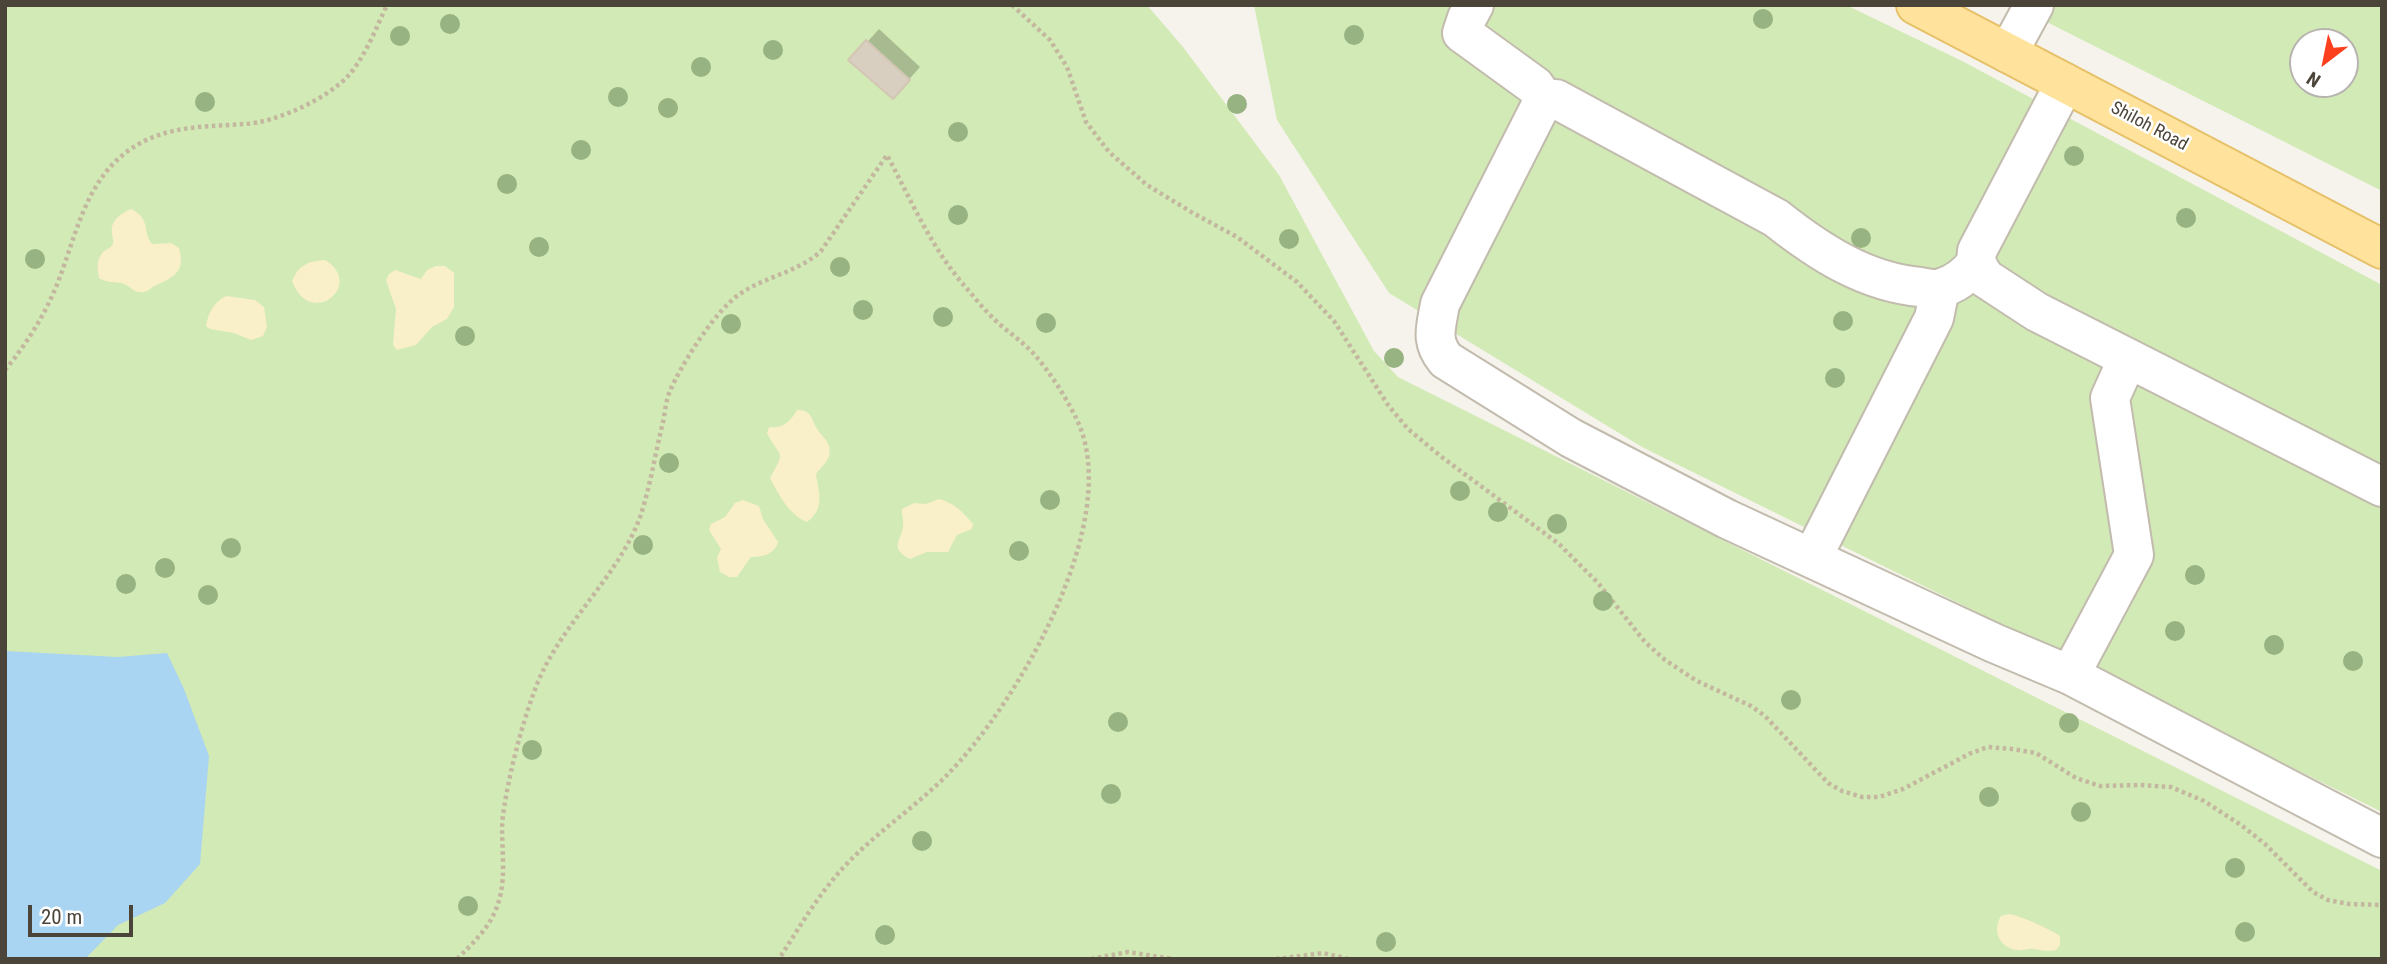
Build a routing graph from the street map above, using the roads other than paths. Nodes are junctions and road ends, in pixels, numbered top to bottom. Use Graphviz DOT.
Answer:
graph roads {
  1 [pos="1474,5"];
  2 [pos="1916,5"];
  3 [pos="2034,5"];
  4 [pos="2008,53"];
  5 [pos="2065,83"];
  6 [pos="1544,99"];
  7 [pos="2382,249"];
  8 [pos="1976,263"];
  9 [pos="1940,289"];
  10 [pos="2128,358"];
  11 [pos="2382,486"];
  12 [pos="1812,558"];
  13 [pos="2070,675"];
  14 [pos="2382,838"];
  1 -- 6 [label="lane"];
  2 -- 4 [label="main road, Shiloh Road"];
  3 -- 4 [label="lane"];
  4 -- 5 [label="main road, Shiloh Road"];
  5 -- 7 [label="main road, Shiloh Road"];
  5 -- 8 [label="lane"];
  6 -- 9 [label="lane"];
  6 -- 12 [label="lane"];
  8 -- 9 [label="lane"];
  8 -- 10 [label="lane"];
  9 -- 12 [label="lane"];
  10 -- 11 [label="lane"];
  10 -- 13 [label="lane"];
  12 -- 13 [label="lane"];
  13 -- 14 [label="lane"];
}
